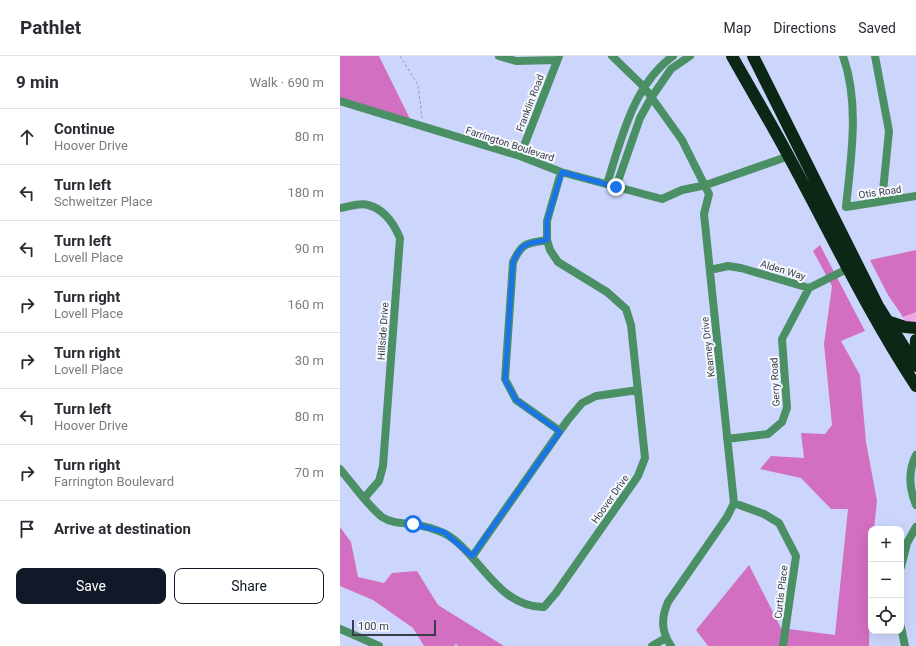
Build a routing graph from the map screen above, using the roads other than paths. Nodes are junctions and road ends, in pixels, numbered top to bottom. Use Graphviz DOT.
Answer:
graph roads {
  1 [pos="499,56"];
  2 [pos="612,56"];
  3 [pos="673,56"];
  4 [pos="690,56"];
  5 [pos="732,56"];
  6 [pos="753,56"];
  7 [pos="842,56"];
  8 [pos="875,56"];
  9 [pos="558,58"];
  10 [pos="644,87"];
  11 [pos="651,98"];
  12 [pos="340,101"];
  13 [pos="520,156"];
  14 [pos="789,156"];
  15 [pos="562,172"];
  16 [pos="607,184"];
  17 [pos="706,184"];
  18 [pos="616,187"];
  19 [pos="916,196"];
  20 [pos="882,201"];
  21 [pos="340,208"];
  22 [pos="547,240"];
  23 [pos="710,270"];
  24 [pos="847,270"];
  25 [pos="809,288"];
  26 [pos="887,321"];
  27 [pos="916,328"];
  28 [pos="916,340"];
  29 [pos="915,366"];
  30 [pos="916,386"];
  31 [pos="638,390"];
  32 [pos="560,432"];
  33 [pos="727,439"];
  34 [pos="916,455"];
  35 [pos="340,468"];
  36 [pos="365,497"];
  37 [pos="734,503"];
  38 [pos="916,505"];
  39 [pos="916,527"];
  40 [pos="472,556"];
  41 [pos="902,562"];
  42 [pos="340,628"];
  43 [pos="902,634"];
  44 [pos="666,638"];
  45 [pos="379,646"];
  46 [pos="652,646"];
  47 [pos="671,646"];
  48 [pos="783,646"];
  49 [pos="905,646"];
  1 -- 9 [label="street"];
  2 -- 10 [label="street, Kearney Drive"];
  3 -- 10 [label="street"];
  4 -- 11 [label="street"];
  5 -- 14 [label="highway"];
  6 -- 26 [label="highway"];
  7 -- 20 [label="street, Otis Road"];
  8 -- 20 [label="street"];
  9 -- 13 [label="street, Franklin Road"];
  10 -- 11 [label="street, Kearney Drive"];
  10 -- 16 [label="street"];
  11 -- 17 [label="street, Kearney Drive"];
  11 -- 18 [label="street"];
  12 -- 13 [label="street, Farrington Boulevard"];
  13 -- 15 [label="street, Farrington Boulevard"];
  14 -- 17 [label="street, Farrington Boulevard"];
  14 -- 24 [label="highway"];
  15 -- 16 [label="street, Farrington Boulevard"];
  15 -- 22 [label="street, Hoover Drive"];
  16 -- 18 [label="street, Farrington Boulevard"];
  17 -- 18 [label="street, Farrington Boulevard"];
  17 -- 23 [label="street, Kearney Drive"];
  19 -- 20 [label="street, Otis Road"];
  21 -- 36 [label="street, Hillside Drive"];
  22 -- 31 [label="street, Hoover Drive"];
  22 -- 32 [label="street"];
  23 -- 25 [label="street, Alden Way"];
  23 -- 33 [label="street, Kearney Drive"];
  24 -- 25 [label="street, Alden Way"];
  24 -- 30 [label="highway"];
  25 -- 33 [label="street, Gerry Road"];
  26 -- 27 [label="highway"];
  26 -- 29 [label="highway"];
  28 -- 29 [label="highway"];
  31 -- 32 [label="street"];
  31 -- 40 [label="street, Hoover Drive"];
  32 -- 40 [label="street"];
  33 -- 37 [label="street, Kearney Drive"];
  34 -- 38 [label="street"];
  35 -- 36 [label="street, Hoover Drive"];
  36 -- 40 [label="street, Hoover Drive"];
  37 -- 44 [label="street"];
  37 -- 48 [label="street, Curtis Place"];
  39 -- 41 [label="street"];
  42 -- 45 [label="street"];
  43 -- 49 [label="street"];
  44 -- 46 [label="street"];
  44 -- 47 [label="street"];
}
